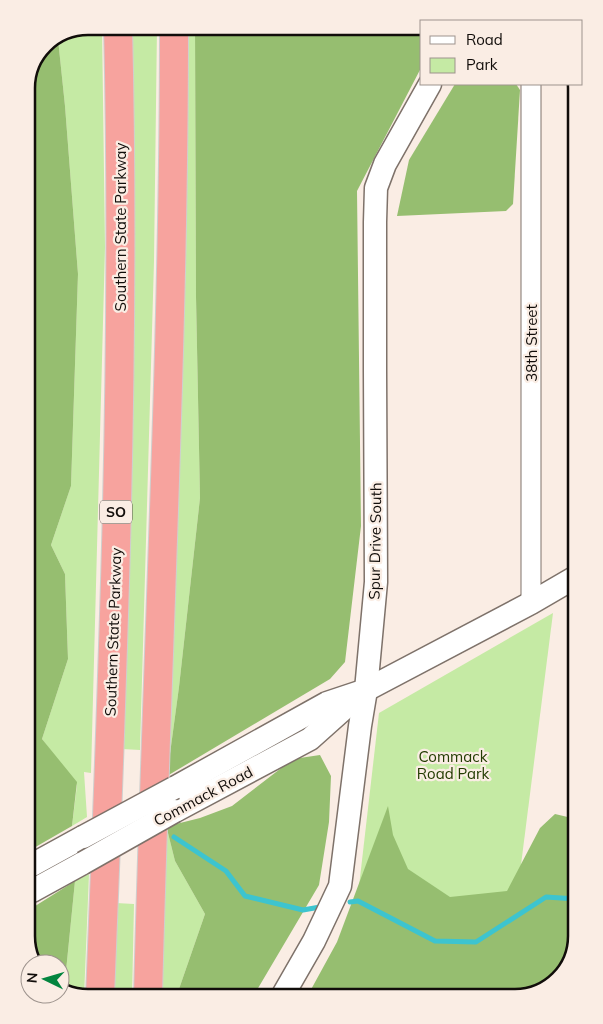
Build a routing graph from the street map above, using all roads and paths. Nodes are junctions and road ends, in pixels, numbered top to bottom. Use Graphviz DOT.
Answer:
graph roads {
  1 [pos="118,35"];
  2 [pos="174,35"];
  3 [pos="429,85"];
  4 [pos="531,85"];
  5 [pos="568,581"];
  6 [pos="531,603"];
  7 [pos="366,690"];
  8 [pos="35,863"];
  9 [pos="35,889"];
  10 [pos="100,989"];
  11 [pos="148,989"];
  12 [pos="286,989"];
  1 -- 10 [label="highway, Southern State Parkway / SO"];
  2 -- 11 [label="highway"];
  3 -- 7 [label="street, Spur Drive South"];
  4 -- 6 [label="street, 38th Street"];
  5 -- 6 [label="street, Commack Road"];
  6 -- 7 [label="street, Commack Road"];
  7 -- 8 [label="street, Commack Road, bridge"];
  7 -- 9 [label="street, Commack Road, bridge"];
  7 -- 12 [label="street, Spur Drive South"];
}
